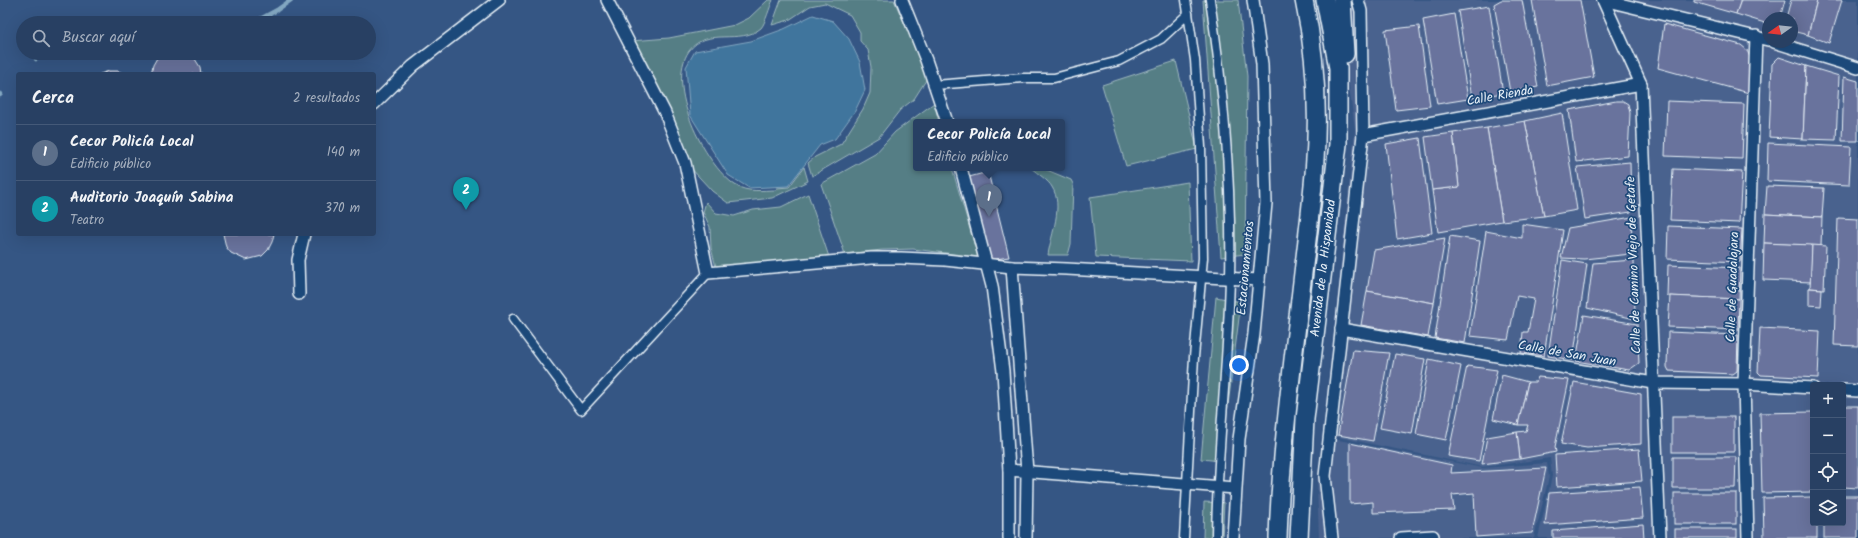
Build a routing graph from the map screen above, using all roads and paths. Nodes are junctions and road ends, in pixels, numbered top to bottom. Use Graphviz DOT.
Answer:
graph roads {
  1 [pos="499,0"];
  2 [pos="607,0"];
  3 [pos="902,0"];
  4 [pos="1186,0"];
  5 [pos="1210,0"];
  6 [pos="1253,0"];
  7 [pos="1304,0"];
  8 [pos="1325,0"];
  9 [pos="1342,0"];
  10 [pos="1358,0"];
  11 [pos="1603,0"];
  12 [pos="1188,14"];
  13 [pos="1756,36"];
  14 [pos="1762,38"];
  15 [pos="1793,48"];
  16 [pos="1858,68"];
  17 [pos="1641,84"];
  18 [pos="935,85"];
  19 [pos="376,102"];
  20 [pos="1338,105"];
  21 [pos="946,119"];
  22 [pos="1363,135"];
  23 [pos="962,171"];
  24 [pos="304,236"];
  25 [pos="986,264"];
  26 [pos="1012,268"];
  27 [pos="708,273"];
  28 [pos="1202,277"];
  29 [pos="1230,278"];
  30 [pos="1259,280"];
  31 [pos="299,294"];
  32 [pos="513,320"];
  33 [pos="1341,329"];
  34 [pos="1653,383"];
  35 [pos="1744,384"];
  36 [pos="1810,388"];
  37 [pos="1846,390"];
  38 [pos="1858,391"];
  39 [pos="1009,470"];
  40 [pos="1027,472"];
  41 [pos="1186,484"];
  42 [pos="1217,487"];
  43 [pos="1235,488"];
  44 [pos="1009,538"];
  45 [pos="1026,538"];
  46 [pos="1184,538"];
  47 [pos="1216,538"];
  48 [pos="1233,538"];
  49 [pos="1278,538"];
  50 [pos="1299,538"];
  51 [pos="1332,538"];
  52 [pos="1401,538"];
  53 [pos="1433,538"];
  54 [pos="1660,538"];
  55 [pos="1748,538"];
  1 -- 19 [label="street"];
  2 -- 27 [label="street"];
  3 -- 18 [label="street"];
  4 -- 12 [label="street"];
  5 -- 29 [label="street"];
  6 -- 30 [label="street, Estacionamientos"];
  7 -- 49 [label="main road, Avenida de la Hispanidad"];
  8 -- 20 [label="main road, Avenida de la Hispanidad"];
  9 -- 20 [label="main road"];
  10 -- 22 [label="street, Avenida de la Hispanidad"];
  11 -- 13 [label="street"];
  11 -- 17 [label="street, Calle de Camino Viejo de Getafe"];
  12 -- 18 [label="street"];
  12 -- 28 [label="street"];
  13 -- 14 [label="street"];
  13 -- 35 [label="street, Calle de Guadalajara"];
  15 -- 16 [label="street"];
  17 -- 22 [label="street, Calle Rienda"];
  17 -- 34 [label="street, Calle de Camino Viejo de Getafe"];
  18 -- 21 [label="street"];
  20 -- 50 [label="main road, Avenida de la Hispanidad"];
  22 -- 33 [label="street, Avenida de la Hispanidad"];
  23 -- 25 [label="street"];
  24 -- 31 [label="street"];
  25 -- 26 [label="street"];
  25 -- 27 [label="street"];
  25 -- 39 [label="street"];
  26 -- 28 [label="street"];
  26 -- 40 [label="street"];
  27 -- 32 [label="street"];
  28 -- 29 [label="street"];
  28 -- 41 [label="street"];
  29 -- 30 [label="street"];
  29 -- 42 [label="street"];
  30 -- 43 [label="street, Estacionamientos"];
  33 -- 34 [label="street, Calle de San Juan"];
  33 -- 51 [label="street, Avenida de la Hispanidad"];
  34 -- 35 [label="street, Calle de San Juan"];
  34 -- 54 [label="street, Calle de Camino Viejo de Getafe"];
  35 -- 36 [label="street, Calle de San Juan"];
  35 -- 55 [label="street, Calle de Guadalajara"];
  37 -- 38 [label="street"];
  39 -- 40 [label="street"];
  39 -- 44 [label="street"];
  40 -- 41 [label="street"];
  40 -- 45 [label="street"];
  41 -- 42 [label="street"];
  41 -- 46 [label="street"];
  42 -- 43 [label="street"];
  42 -- 47 [label="street"];
  43 -- 48 [label="street, Estacionamientos"];
  52 -- 53 [label="street"];
}
